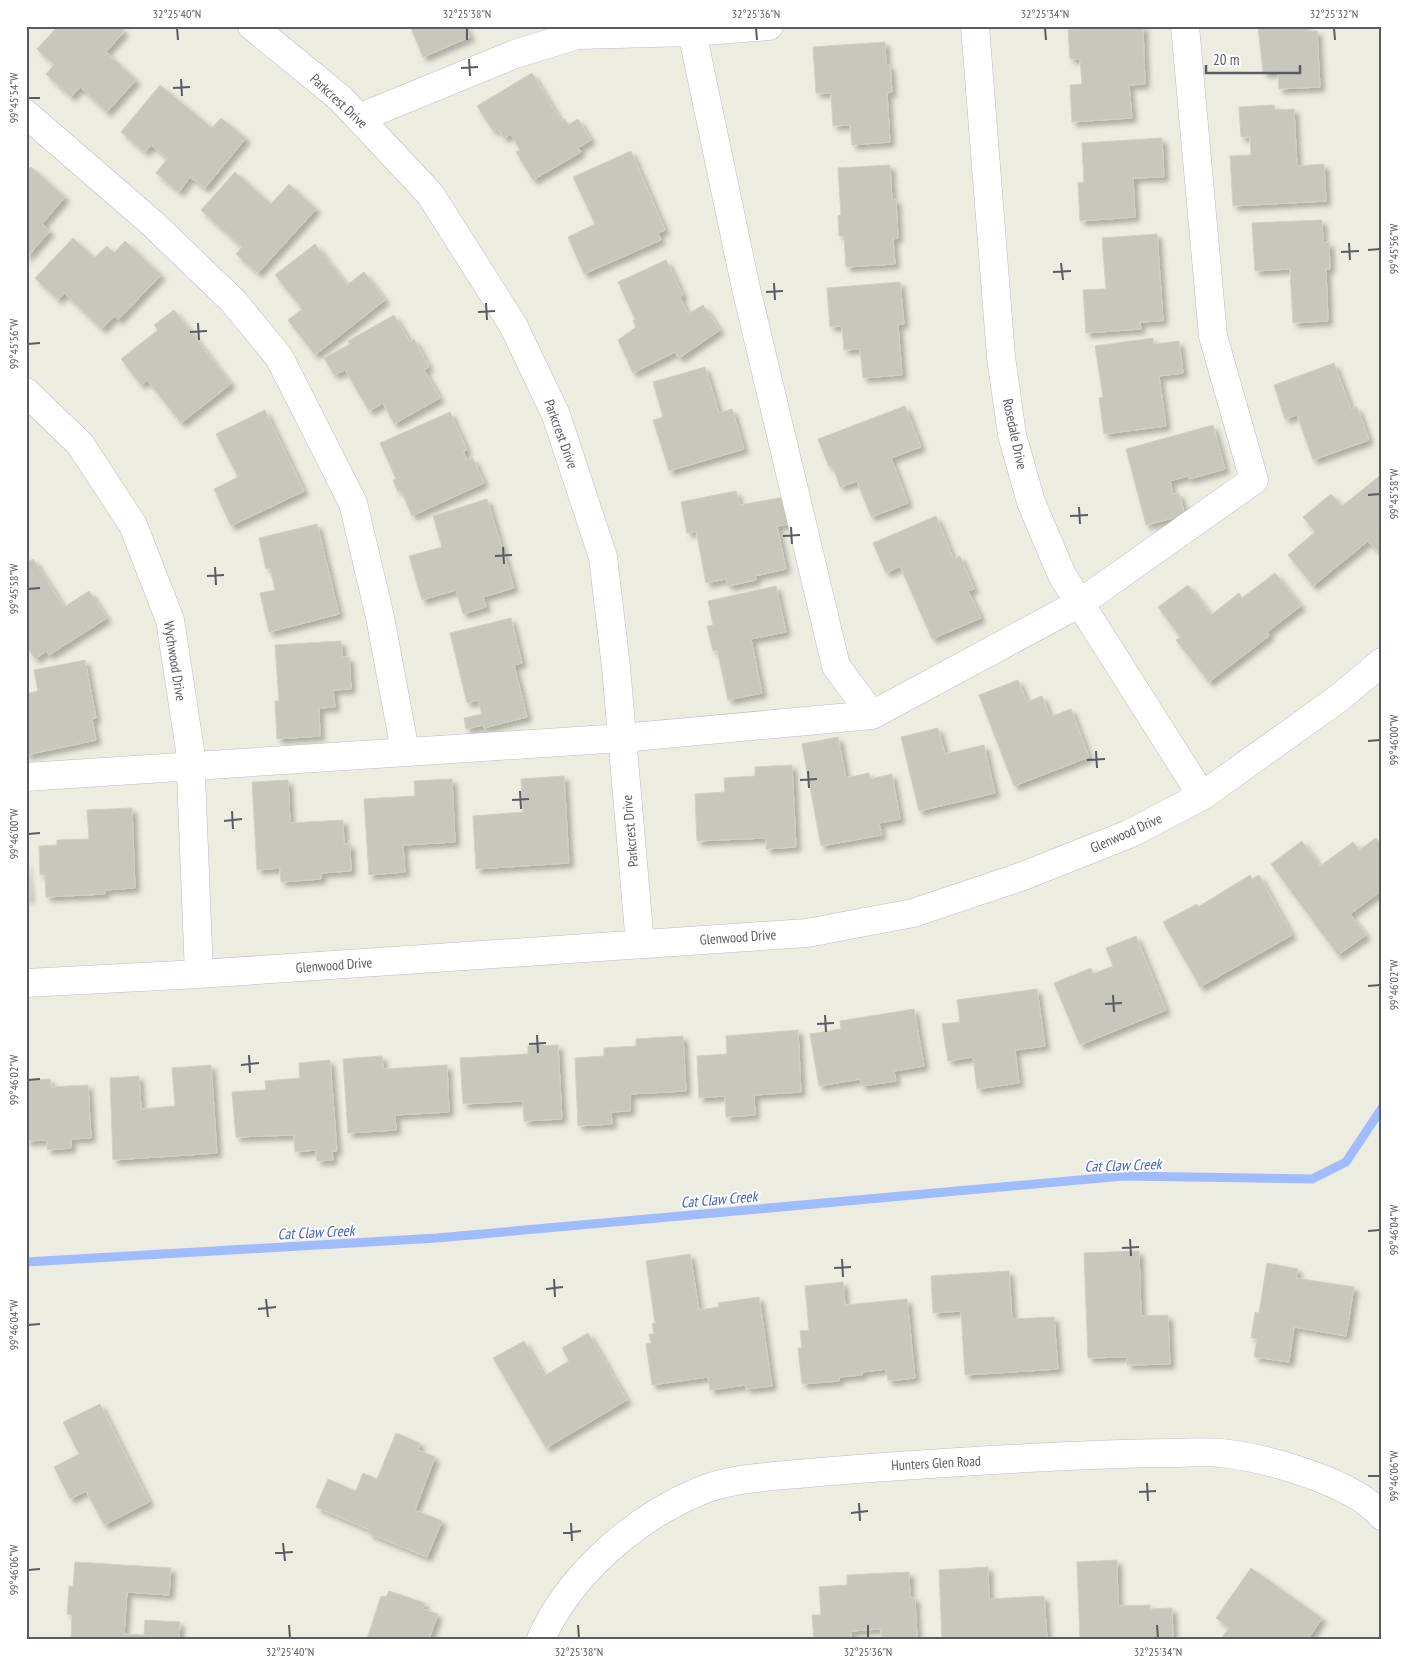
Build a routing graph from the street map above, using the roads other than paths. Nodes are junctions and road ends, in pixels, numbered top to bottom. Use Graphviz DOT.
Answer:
graph roads {
  1 [pos="252,26"];
  2 [pos="769,26"];
  3 [pos="975,26"];
  4 [pos="1185,26"];
  5 [pos="692,32"];
  6 [pos="26,114"];
  7 [pos="358,118"];
  8 [pos="26,392"];
  9 [pos="1080,603"];
  10 [pos="1382,662"];
  11 [pos="872,715"];
  12 [pos="622,738"];
  13 [pos="405,752"];
  14 [pos="190,766"];
  15 [pos="26,777"];
  16 [pos="1202,796"];
  17 [pos="640,944"];
  18 [pos="199,974"];
  19 [pos="26,983"];
  20 [pos="1382,1516"];
  21 [pos="541,1639"];
  1 -- 7 [label="street, Parkcrest Drive"];
  2 -- 5 [label="street"];
  3 -- 9 [label="street, Rosedale Drive"];
  4 -- 9 [label="street"];
  5 -- 7 [label="street"];
  5 -- 11 [label="street"];
  6 -- 13 [label="street"];
  7 -- 12 [label="street, Parkcrest Drive"];
  8 -- 14 [label="street, Wychwood Drive"];
  9 -- 11 [label="street"];
  9 -- 16 [label="street, Rosedale Drive"];
  10 -- 16 [label="street, Glenwood Drive"];
  11 -- 12 [label="street"];
  12 -- 13 [label="street"];
  12 -- 17 [label="street, Parkcrest Drive"];
  13 -- 14 [label="street"];
  14 -- 15 [label="street"];
  14 -- 18 [label="street, Wychwood Drive"];
  16 -- 17 [label="street, Glenwood Drive"];
  17 -- 18 [label="street, Glenwood Drive"];
  18 -- 19 [label="street, Glenwood Drive"];
  20 -- 21 [label="street, Hunters Glen Road"];
}
